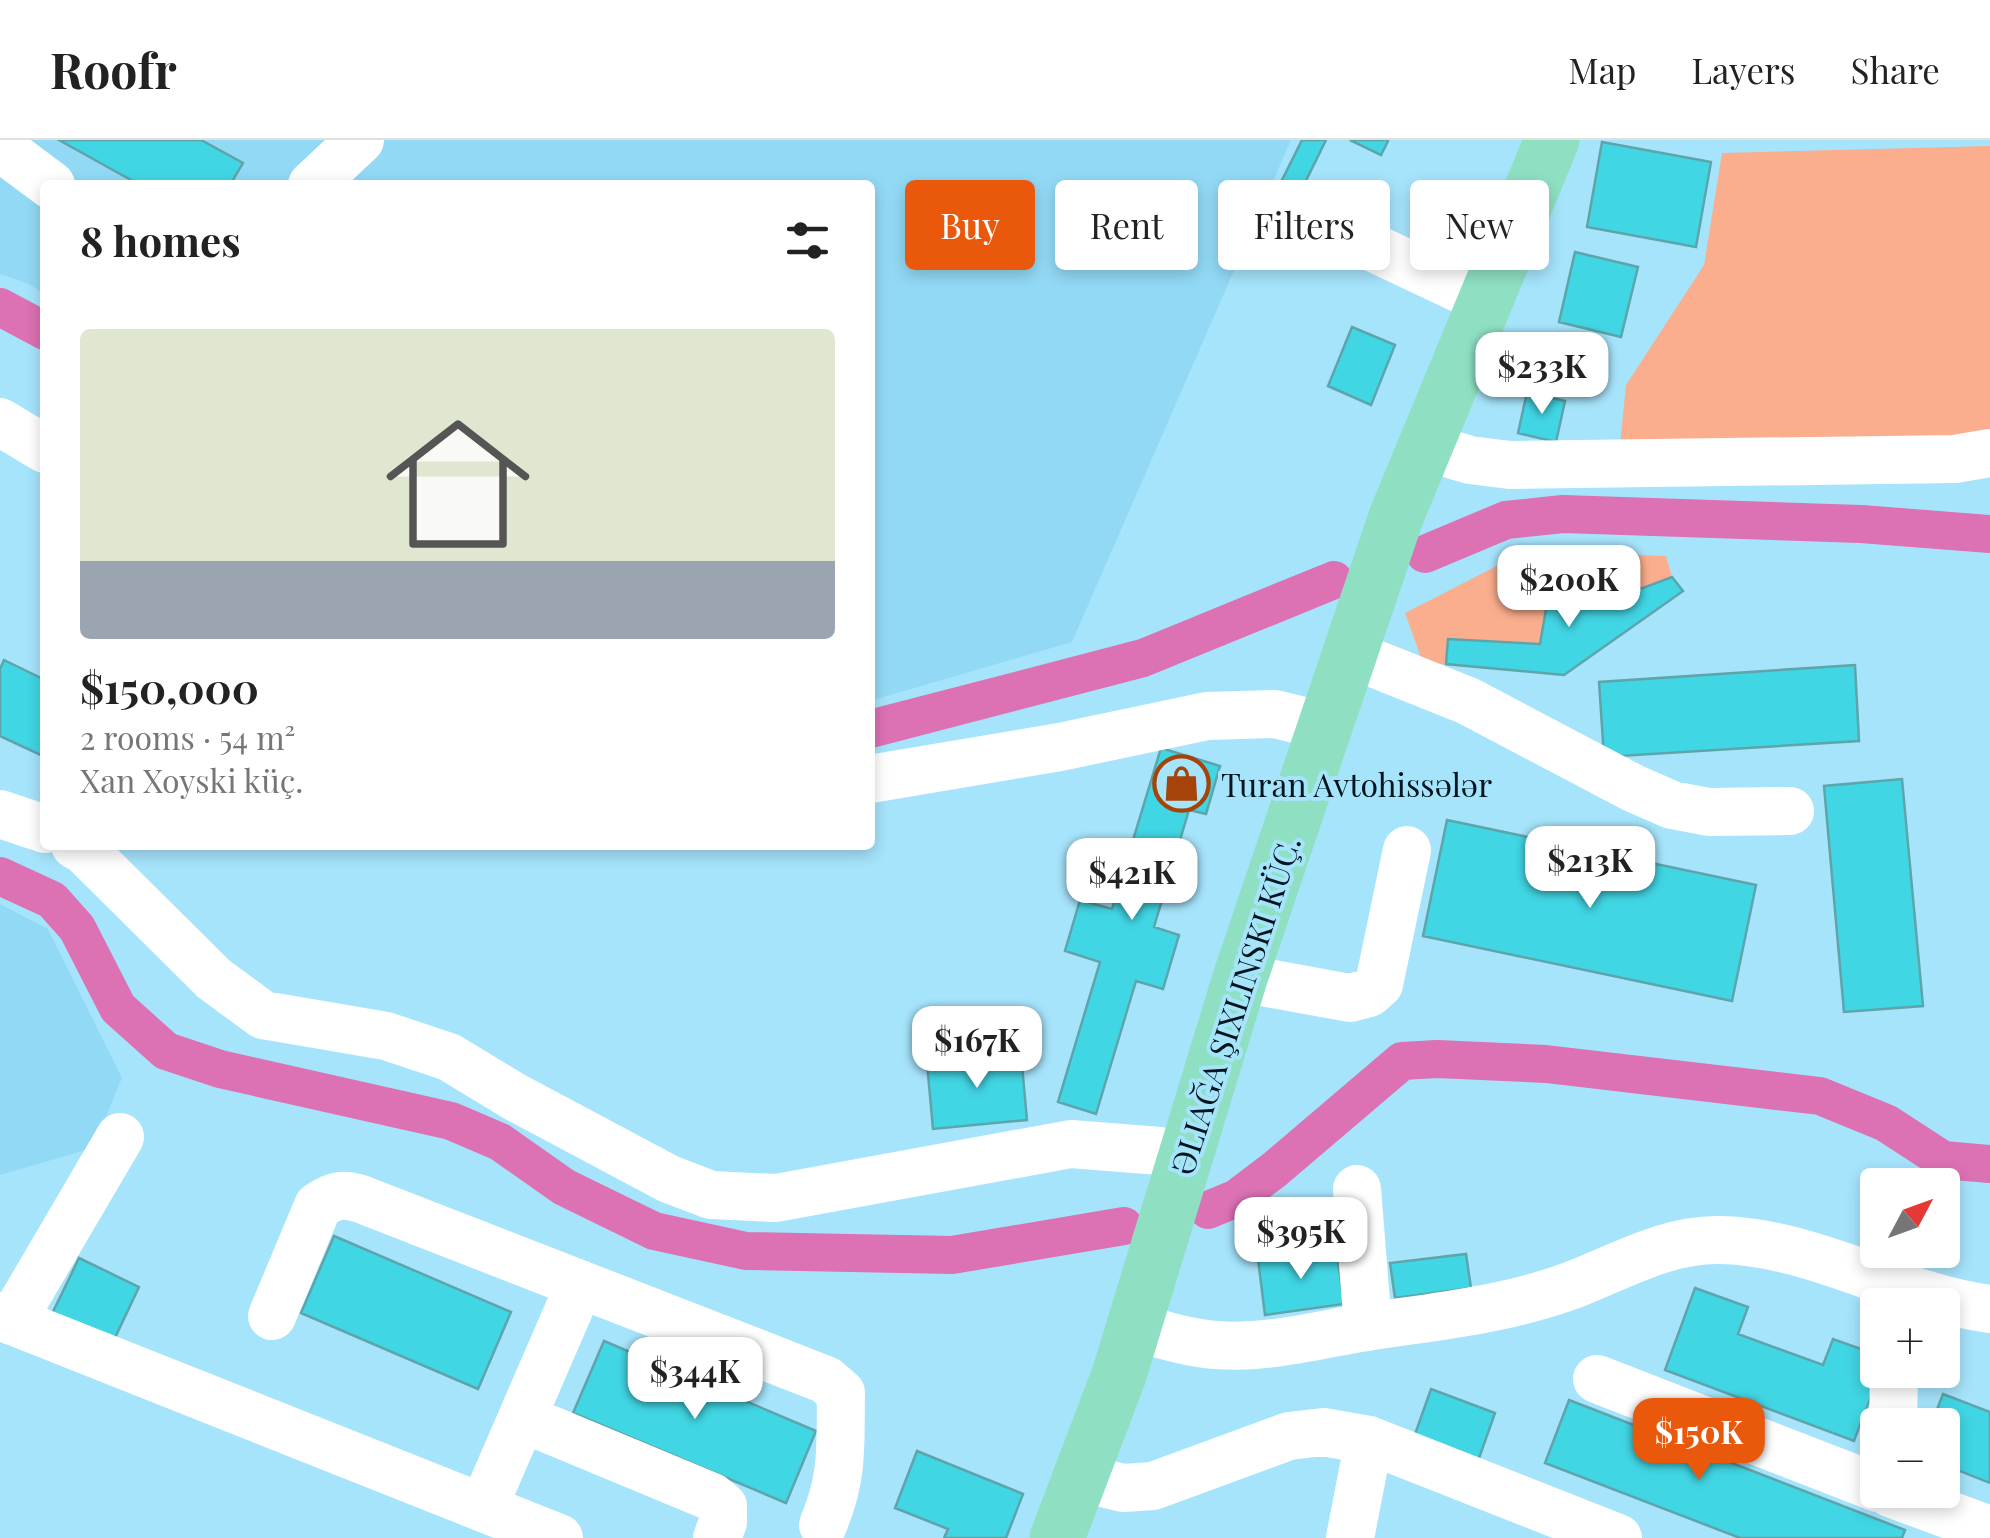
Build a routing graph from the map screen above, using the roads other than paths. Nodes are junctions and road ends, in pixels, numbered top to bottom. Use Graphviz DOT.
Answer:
graph roads {
  1 [pos="360,140"];
  2 [pos="1552,140"];
  3 [pos="0,147"];
  4 [pos="45,180"];
  5 [pos="317,180"];
  6 [pos="1390,256"];
  7 [pos="1484,300"];
  8 [pos="0,422"];
  9 [pos="40,446"];
  10 [pos="1423,446"];
  11 [pos="1990,453"];
  12 [pos="1348,653"];
  13 [pos="1324,726"];
  14 [pos="875,778"];
  15 [pos="1790,810"];
  16 [pos="0,814"];
  17 [pos="40,827"];
  18 [pos="84,850"];
  19 [pos="1406,850"];
  20 [pos="1240,978"];
  21 [pos="120,1137"];
  22 [pos="1184,1162"];
  23 [pos="1357,1190"];
  24 [pos="580,1284"];
  25 [pos="1883,1288"];
  26 [pos="1960,1305"];
  27 [pos="1990,1309"];
  28 [pos="272,1316"];
  29 [pos="6,1318"];
  30 [pos="1135,1326"];
  31 [pos="1368,1327"];
  32 [pos="1597,1379"];
  33 [pos="522,1418"];
  34 [pos="1369,1440"];
  35 [pos="1082,1478"];
  36 [pos="1860,1480"];
  37 [pos="483,1508"];
  38 [pos="1912,1508"];
  39 [pos="823,1526"];
  40 [pos="1939,1526"];
  41 [pos="1990,1530"];
  42 [pos="559,1538"];
  43 [pos="717,1538"];
  44 [pos="1057,1538"];
  45 [pos="1350,1538"];
  46 [pos="1618,1538"];
  1 -- 5 [label="street"];
  2 -- 7 [label="main road"];
  3 -- 4 [label="street"];
  6 -- 7 [label="street"];
  7 -- 10 [label="main road"];
  8 -- 9 [label="street"];
  10 -- 11 [label="street"];
  10 -- 12 [label="main road"];
  12 -- 13 [label="main road"];
  12 -- 15 [label="street"];
  13 -- 14 [label="street"];
  13 -- 20 [label="main road"];
  16 -- 17 [label="street"];
  18 -- 22 [label="street"];
  19 -- 20 [label="street"];
  20 -- 22 [label="main road"];
  21 -- 29 [label="street"];
  22 -- 30 [label="main road"];
  23 -- 31 [label="street"];
  24 -- 28 [label="street"];
  24 -- 33 [label="street"];
  24 -- 39 [label="street"];
  25 -- 31 [label="street"];
  26 -- 27 [label="street"];
  29 -- 37 [label="street"];
  30 -- 31 [label="street"];
  30 -- 35 [label="main road"];
  32 -- 36 [label="street"];
  33 -- 37 [label="street"];
  33 -- 43 [label="street"];
  34 -- 35 [label="street"];
  34 -- 45 [label="street"];
  34 -- 46 [label="street"];
  35 -- 44 [label="main road"];
  37 -- 42 [label="street"];
  38 -- 40 [label="street"];
  40 -- 41 [label="street"];
}
